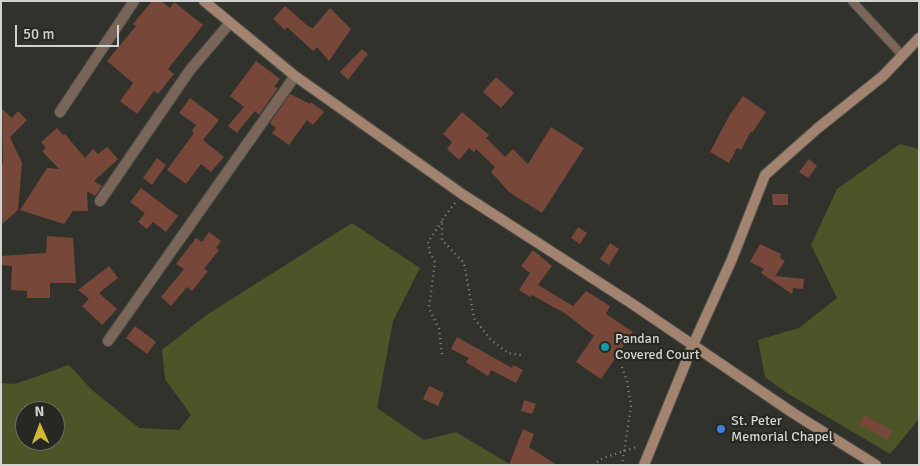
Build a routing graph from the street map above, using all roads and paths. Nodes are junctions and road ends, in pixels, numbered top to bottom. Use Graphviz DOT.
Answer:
graph roads {
  1 [pos="134,1"];
  2 [pos="204,1"];
  3 [pos="852,1"];
  4 [pos="229,24"];
  5 [pos="919,38"];
  6 [pos="903,56"];
  7 [pos="295,76"];
  8 [pos="60,112"];
  9 [pos="462,194"];
  10 [pos="100,201"];
  11 [pos="442,220"];
  12 [pos="108,340"];
  13 [pos="693,344"];
  14 [pos="442,354"];
  15 [pos="521,355"];
  16 [pos="622,367"];
  17 [pos="653,445"];
  18 [pos="626,450"];
  19 [pos="593,465"];
  20 [pos="622,465"];
  21 [pos="644,465"];
  22 [pos="876,465"];
  1 -- 8 [label="street"];
  2 -- 4 [label="street"];
  3 -- 6 [label="lane"];
  4 -- 7 [label="street"];
  4 -- 10 [label="street"];
  5 -- 6 [label="street"];
  6 -- 13 [label="street"];
  7 -- 9 [label="street"];
  7 -- 12 [label="street"];
  9 -- 11 [label="path"];
  9 -- 13 [label="street"];
  11 -- 14 [label="path"];
  11 -- 15 [label="path"];
  13 -- 17 [label="street"];
  13 -- 22 [label="street"];
  16 -- 18 [label="path"];
  17 -- 18 [label="path"];
  17 -- 21 [label="street"];
  18 -- 19 [label="path"];
  18 -- 20 [label="path"];
}
